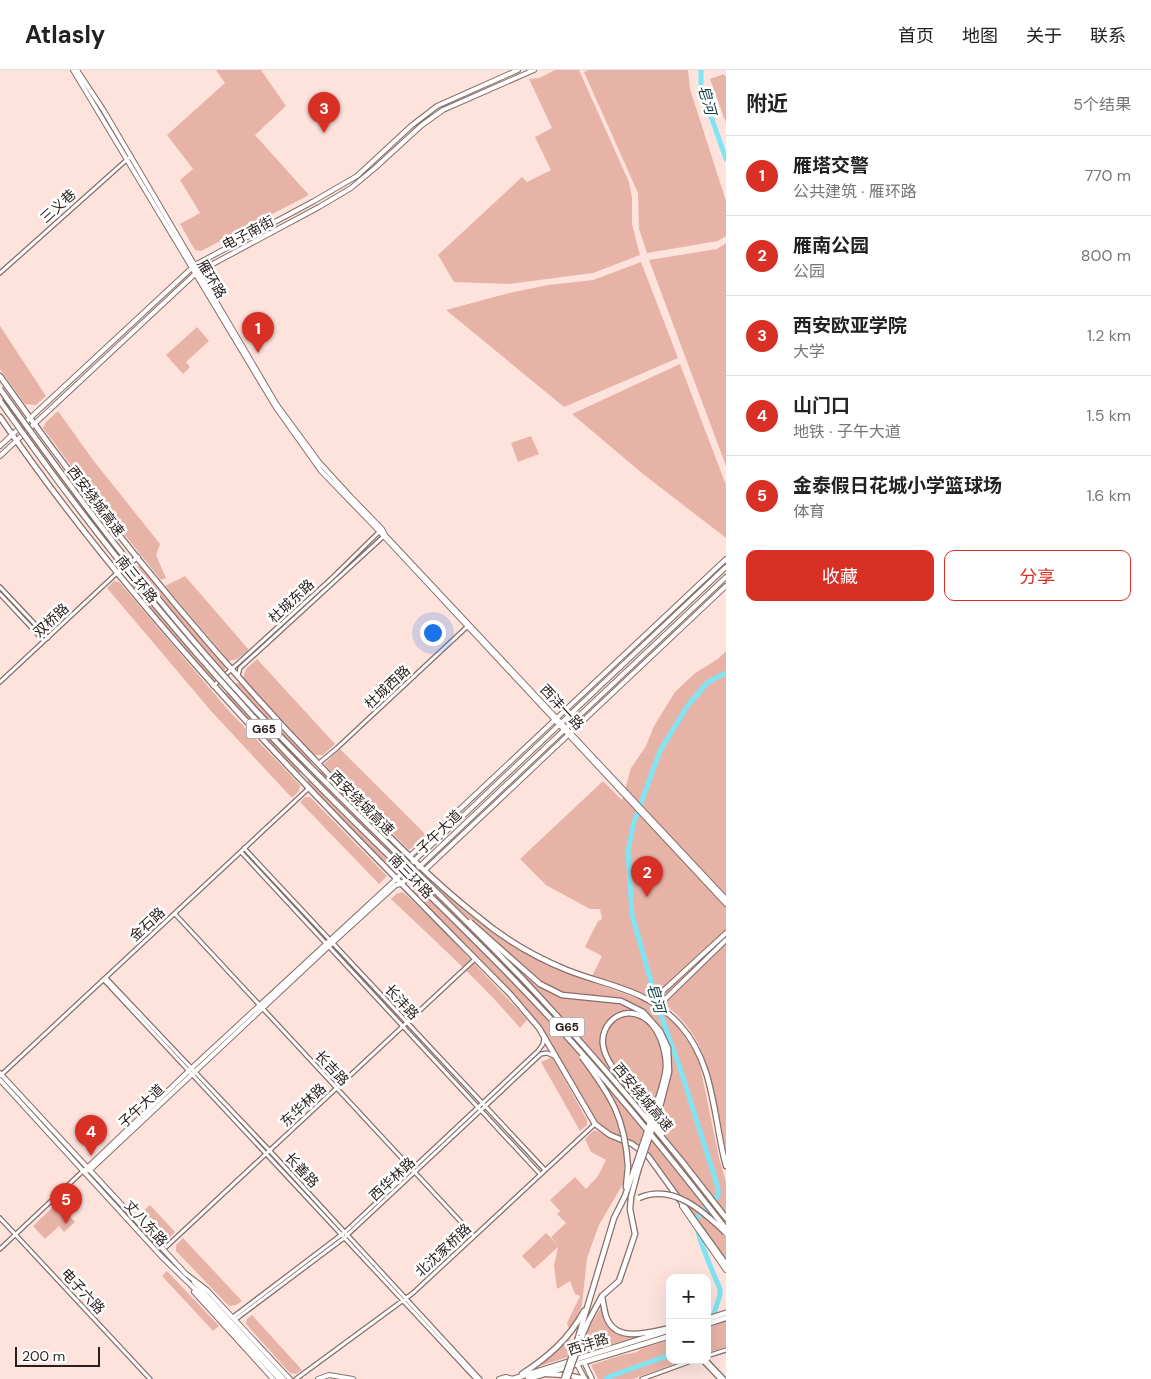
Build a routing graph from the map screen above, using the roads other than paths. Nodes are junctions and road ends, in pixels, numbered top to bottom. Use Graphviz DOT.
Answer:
graph roads {
  1 [pos="73,70"];
  2 [pos="77,70"];
  3 [pos="518,70"];
  4 [pos="534,70"];
  5 [pos="129,157"];
  6 [pos="194,266"];
  7 [pos="197,272"];
  8 [pos="0,273"];
  9 [pos="0,376"];
  10 [pos="0,390"];
  11 [pos="0,401"];
  12 [pos="0,417"];
  13 [pos="30,418"];
  14 [pos="35,424"];
  15 [pos="12,434"];
  16 [pos="16,440"];
  17 [pos="0,446"];
  18 [pos="0,456"];
  19 [pos="381,530"];
  20 [pos="384,536"];
  21 [pos="138,557"];
  22 [pos="726,559"];
  23 [pos="726,567"];
  24 [pos="118,573"];
  25 [pos="726,577"];
  26 [pos="726,586"];
  27 [pos="0,587"];
  28 [pos="0,594"];
  29 [pos="692,599"];
  30 [pos="710,601"];
  31 [pos="697,604"];
  32 [pos="468,626"];
  33 [pos="48,638"];
  34 [pos="44,641"];
  35 [pos="232,668"];
  36 [pos="238,676"];
  37 [pos="0,682"];
  38 [pos="213,686"];
  39 [pos="555,719"];
  40 [pos="560,724"];
  41 [pos="564,728"];
  42 [pos="569,733"];
  43 [pos="318,764"];
  44 [pos="308,789"];
  45 [pos="644,815"];
  46 [pos="242,850"];
  47 [pos="412,858"];
  48 [pos="422,868"];
  49 [pos="397,877"];
  50 [pos="401,884"];
  51 [pos="726,900"];
  52 [pos="446,902"];
  53 [pos="726,904"];
  54 [pos="175,914"];
  55 [pos="726,933"];
  56 [pos="726,940"];
  57 [pos="329,943"];
  58 [pos="476,959"];
  59 [pos="105,979"];
  60 [pos="652,1001"];
  61 [pos="659,1006"];
  62 [pos="261,1007"];
  63 [pos="405,1025"];
  64 [pos="560,1028"];
  65 [pos="544,1036"];
  66 [pos="556,1058"];
  67 [pos="192,1071"];
  68 [pos="0,1076"];
  69 [pos="337,1089"];
  70 [pos="485,1105"];
  71 [pos="480,1109"];
  72 [pos="595,1124"];
  73 [pos="268,1153"];
  74 [pos="680,1159"];
  75 [pos="726,1166"];
  76 [pos="88,1168"];
  77 [pos="412,1169"];
  78 [pos="545,1170"];
  79 [pos="636,1170"];
  80 [pos="84,1171"];
  81 [pos="415,1173"];
  82 [pos="540,1174"];
  83 [pos="668,1185"];
  84 [pos="625,1196"];
  85 [pos="630,1209"];
  86 [pos="0,1218"];
  87 [pos="726,1218"];
  88 [pos="726,1231"];
  89 [pos="16,1235"];
  90 [pos="344,1235"];
  91 [pos="474,1236"];
  92 [pos="166,1246"];
  93 [pos="0,1249"];
  94 [pos="726,1264"];
  95 [pos="726,1270"];
  96 [pos="186,1274"];
  97 [pos="183,1280"];
  98 [pos="204,1296"];
  99 [pos="602,1296"];
  100 [pos="591,1299"];
  101 [pos="405,1300"];
  102 [pos="726,1313"];
  103 [pos="234,1318"];
  104 [pos="711,1318"];
  105 [pos="726,1318"];
  106 [pos="711,1323"];
  107 [pos="666,1330"];
  108 [pos="666,1330"];
  109 [pos="580,1337"];
  110 [pos="666,1337"];
  111 [pos="726,1350"];
  112 [pos="711,1355"];
  113 [pos="584,1362"];
  114 [pos="577,1364"];
  115 [pos="683,1364"];
  116 [pos="706,1364"];
  117 [pos="710,1364"];
  118 [pos="543,1374"];
  119 [pos="150,1379"];
  120 [pos="273,1379"];
  121 [pos="279,1379"];
  122 [pos="284,1379"];
  123 [pos="290,1379"];
  124 [pos="296,1379"];
  125 [pos="318,1379"];
  126 [pos="353,1379"];
  127 [pos="476,1379"];
  128 [pos="480,1379"];
  129 [pos="499,1379"];
  130 [pos="514,1379"];
  131 [pos="528,1379"];
  132 [pos="566,1379"];
  133 [pos="585,1379"];
  134 [pos="592,1379"];
  135 [pos="642,1379"];
  136 [pos="720,1379"];
  137 [pos="724,1379"];
  1 -- 5 [label="main road, 雁环路"];
  2 -- 5 [label="main road, 雁环路"];
  3 -- 6 [label="main road, 电子南街"];
  4 -- 7 [label="main road, 电子南街"];
  5 -- 6 [label="main road, 雁环路"];
  5 -- 8 [label="street, 三义巷"];
  6 -- 7 [label="main road, 雁环路"];
  6 -- 13 [label="main road, 电子南街"];
  7 -- 14 [label="main road, 电子南街"];
  7 -- 19 [label="main road, 雁环路"];
  9 -- 13 [label="highway, 南三环路"];
  10 -- 52 [label="highway, 西安绕城高速 / G65, bridge"];
  11 -- 64 [label="highway, 西安绕城高速 / G65, bridge"];
  12 -- 15 [label="highway, 南三环路"];
  13 -- 14 [label="highway, 南三环路"];
  13 -- 15 [label="main road, 电子南街"];
  14 -- 16 [label="main road, 电子南街"];
  14 -- 21 [label="highway, 南三环路"];
  15 -- 16 [label="highway, 南三环路"];
  15 -- 17 [label="main road, 电子南街"];
  16 -- 18 [label="main road, 电子南街"];
  16 -- 24 [label="highway, 南三环路"];
  19 -- 20 [label="main road, 雁环路"];
  19 -- 35 [label="street, 杜城东路"];
  20 -- 32 [label="main road, 西沣一路"];
  20 -- 36 [label="street, 杜城东路"];
  21 -- 24 [label="main road"];
  21 -- 35 [label="highway, 南三环路"];
  22 -- 39 [label="main road"];
  23 -- 29 [label="main road, 子午大道"];
  24 -- 33 [label="street, 双桥路"];
  24 -- 38 [label="highway, 南三环路"];
  25 -- 31 [label="main road, 子午大道"];
  26 -- 30 [label="main road"];
  27 -- 33 [label="street"];
  28 -- 34 [label="street"];
  29 -- 31 [label="main road"];
  29 -- 40 [label="main road, 子午大道"];
  30 -- 31 [label="main road"];
  30 -- 42 [label="main road"];
  31 -- 41 [label="main road, 子午大道"];
  32 -- 39 [label="main road, 西沣一路"];
  32 -- 43 [label="street, 杜城西路"];
  33 -- 34 [label="street, 双桥路"];
  34 -- 37 [label="street, 双桥路"];
  35 -- 36 [label="highway, 南三环路"];
  35 -- 38 [label="street, 杜城东路"];
  36 -- 43 [label="highway, 南三环路"];
  38 -- 44 [label="highway, 南三环路"];
  39 -- 40 [label="main road, 西沣一路"];
  39 -- 47 [label="main road"];
  40 -- 41 [label="main road, 西沣一路"];
  40 -- 47 [label="main road, 子午大道"];
  41 -- 42 [label="main road, 西沣一路"];
  41 -- 48 [label="main road, 子午大道"];
  42 -- 45 [label="main road, 西沣一路"];
  42 -- 48 [label="main road"];
  43 -- 47 [label="highway, 南三环路"];
  44 -- 46 [label="street, 金石路"];
  44 -- 49 [label="highway, 南三环路"];
  45 -- 51 [label="main road, 西沣一路"];
  45 -- 53 [label="main road, 西沣一路"];
  46 -- 54 [label="street, 金石路"];
  46 -- 57 [label="street, 长沣路"];
  47 -- 48 [label="highway, 南三环路"];
  47 -- 49 [label="main road, 子午大道"];
  48 -- 50 [label="main road, 子午大道"];
  48 -- 60 [label="highway, 南三环路"];
  49 -- 50 [label="highway, 南三环路"];
  49 -- 57 [label="main road, 子午大道"];
  50 -- 57 [label="main road, 子午大道"];
  50 -- 58 [label="highway, 南三环路"];
  52 -- 74 [label="highway, 西安绕城高速 / G65, bridge"];
  52 -- 79 [label="highway, bridge"];
  54 -- 59 [label="street, 金石路"];
  54 -- 62 [label="street, 长吉路"];
  55 -- 60 [label="main road"];
  56 -- 61 [label="main road"];
  57 -- 62 [label="main road, 子午大道"];
  57 -- 63 [label="street, 长沣路"];
  58 -- 63 [label="street, 东华林路"];
  58 -- 65 [label="highway, 南三环路"];
  59 -- 67 [label="street, 长善路"];
  59 -- 68 [label="street, 金石路"];
  60 -- 61 [label="highway, 南三环路"];
  61 -- 75 [label="highway, 南三环路"];
  62 -- 67 [label="main road, 子午大道"];
  62 -- 69 [label="street, 长吉路"];
  63 -- 69 [label="street, 东华林路"];
  63 -- 70 [label="street, 长沣路"];
  63 -- 71 [label="street, 长沣路"];
  64 -- 84 [label="highway, bridge"];
  64 -- 88 [label="highway, 西安绕城高速 / G65, bridge"];
  65 -- 66 [label="highway, 南三环路"];
  65 -- 70 [label="street, 西华林路"];
  66 -- 70 [label="street, 西华林路"];
  66 -- 72 [label="highway, 南三环路"];
  67 -- 73 [label="street, 长善路"];
  67 -- 76 [label="main road, 子午大道"];
  68 -- 76 [label="main road, 丈八东路"];
  68 -- 80 [label="main road, 丈八东路"];
  69 -- 73 [label="street, 东华林路"];
  69 -- 77 [label="street, 长吉路"];
  70 -- 71 [label="street, 西华林路"];
  70 -- 78 [label="street, 长沣路"];
  71 -- 77 [label="street, 西华林路"];
  71 -- 81 [label="street, 西华林路"];
  71 -- 82 [label="street, 长沣路"];
  72 -- 78 [label="street, 北沈家桥路"];
  72 -- 83 [label="highway, 南三环路"];
  73 -- 90 [label="street, 长善路"];
  73 -- 92 [label="street, 东华林路"];
  74 -- 79 [label="highway, bridge"];
  74 -- 87 [label="highway, 西安绕城高速 / G65"];
  76 -- 80 [label="main road, 子午大道"];
  76 -- 96 [label="main road, 丈八东路"];
  77 -- 81 [label="street, 长吉路"];
  77 -- 90 [label="street, 西华林路"];
  78 -- 82 [label="street, 北沈家桥路"];
  79 -- 84 [label="highway"];
  79 -- 85 [label="highway"];
  80 -- 89 [label="street"];
  80 -- 97 [label="main road, 丈八东路"];
  81 -- 90 [label="street, 西华林路"];
  81 -- 91 [label="street, 长吉路"];
  82 -- 91 [label="street, 北沈家桥路"];
  83 -- 94 [label="highway, 南三环路, bridge"];
  83 -- 95 [label="main road, 南三环路"];
  84 -- 100 [label="highway"];
  85 -- 88 [label="highway, bridge"];
  85 -- 99 [label="highway"];
  86 -- 89 [label="street, 电子六路"];
  89 -- 93 [label="street"];
  89 -- 119 [label="street, 电子六路"];
  90 -- 101 [label="street, 长善路"];
  90 -- 103 [label="street, 西华林路"];
  91 -- 101 [label="street, 北沈家桥路"];
  96 -- 98 [label="main road, 丈八东路"];
  96 -- 103 [label="main road, 丈八东路"];
  97 -- 98 [label="main road, 丈八东路"];
  97 -- 120 [label="main road"];
  98 -- 121 [label="main road, 丈八东路"];
  98 -- 122 [label="main road, 丈八东路"];
  99 -- 107 [label="highway"];
  99 -- 109 [label="highway"];
  100 -- 109 [label="highway"];
  100 -- 130 [label="highway"];
  101 -- 124 [label="street, 北沈家桥路"];
  101 -- 127 [label="street, 长善路"];
  101 -- 128 [label="street, 长善路"];
  102 -- 104 [label="highway"];
  103 -- 123 [label="main road, 丈八东路"];
  105 -- 106 [label="highway"];
  108 -- 130 [label="highway, 西沣路"];
  109 -- 132 [label="highway, bridge"];
  110 -- 113 [label="highway, 西沣路"];
  111 -- 112 [label="street"];
  113 -- 114 [label="highway, 西沣路"];
  113 -- 134 [label="main road"];
  114 -- 118 [label="highway, 西沣路"];
  114 -- 133 [label="main road"];
  115 -- 135 [label="street"];
  116 -- 136 [label="street"];
  117 -- 137 [label="street"];
  118 -- 131 [label="highway, 西沣路"];
  118 -- 133 [label="highway"];
  125 -- 126 [label="main road"];
  129 -- 130 [label="main road"];
}
